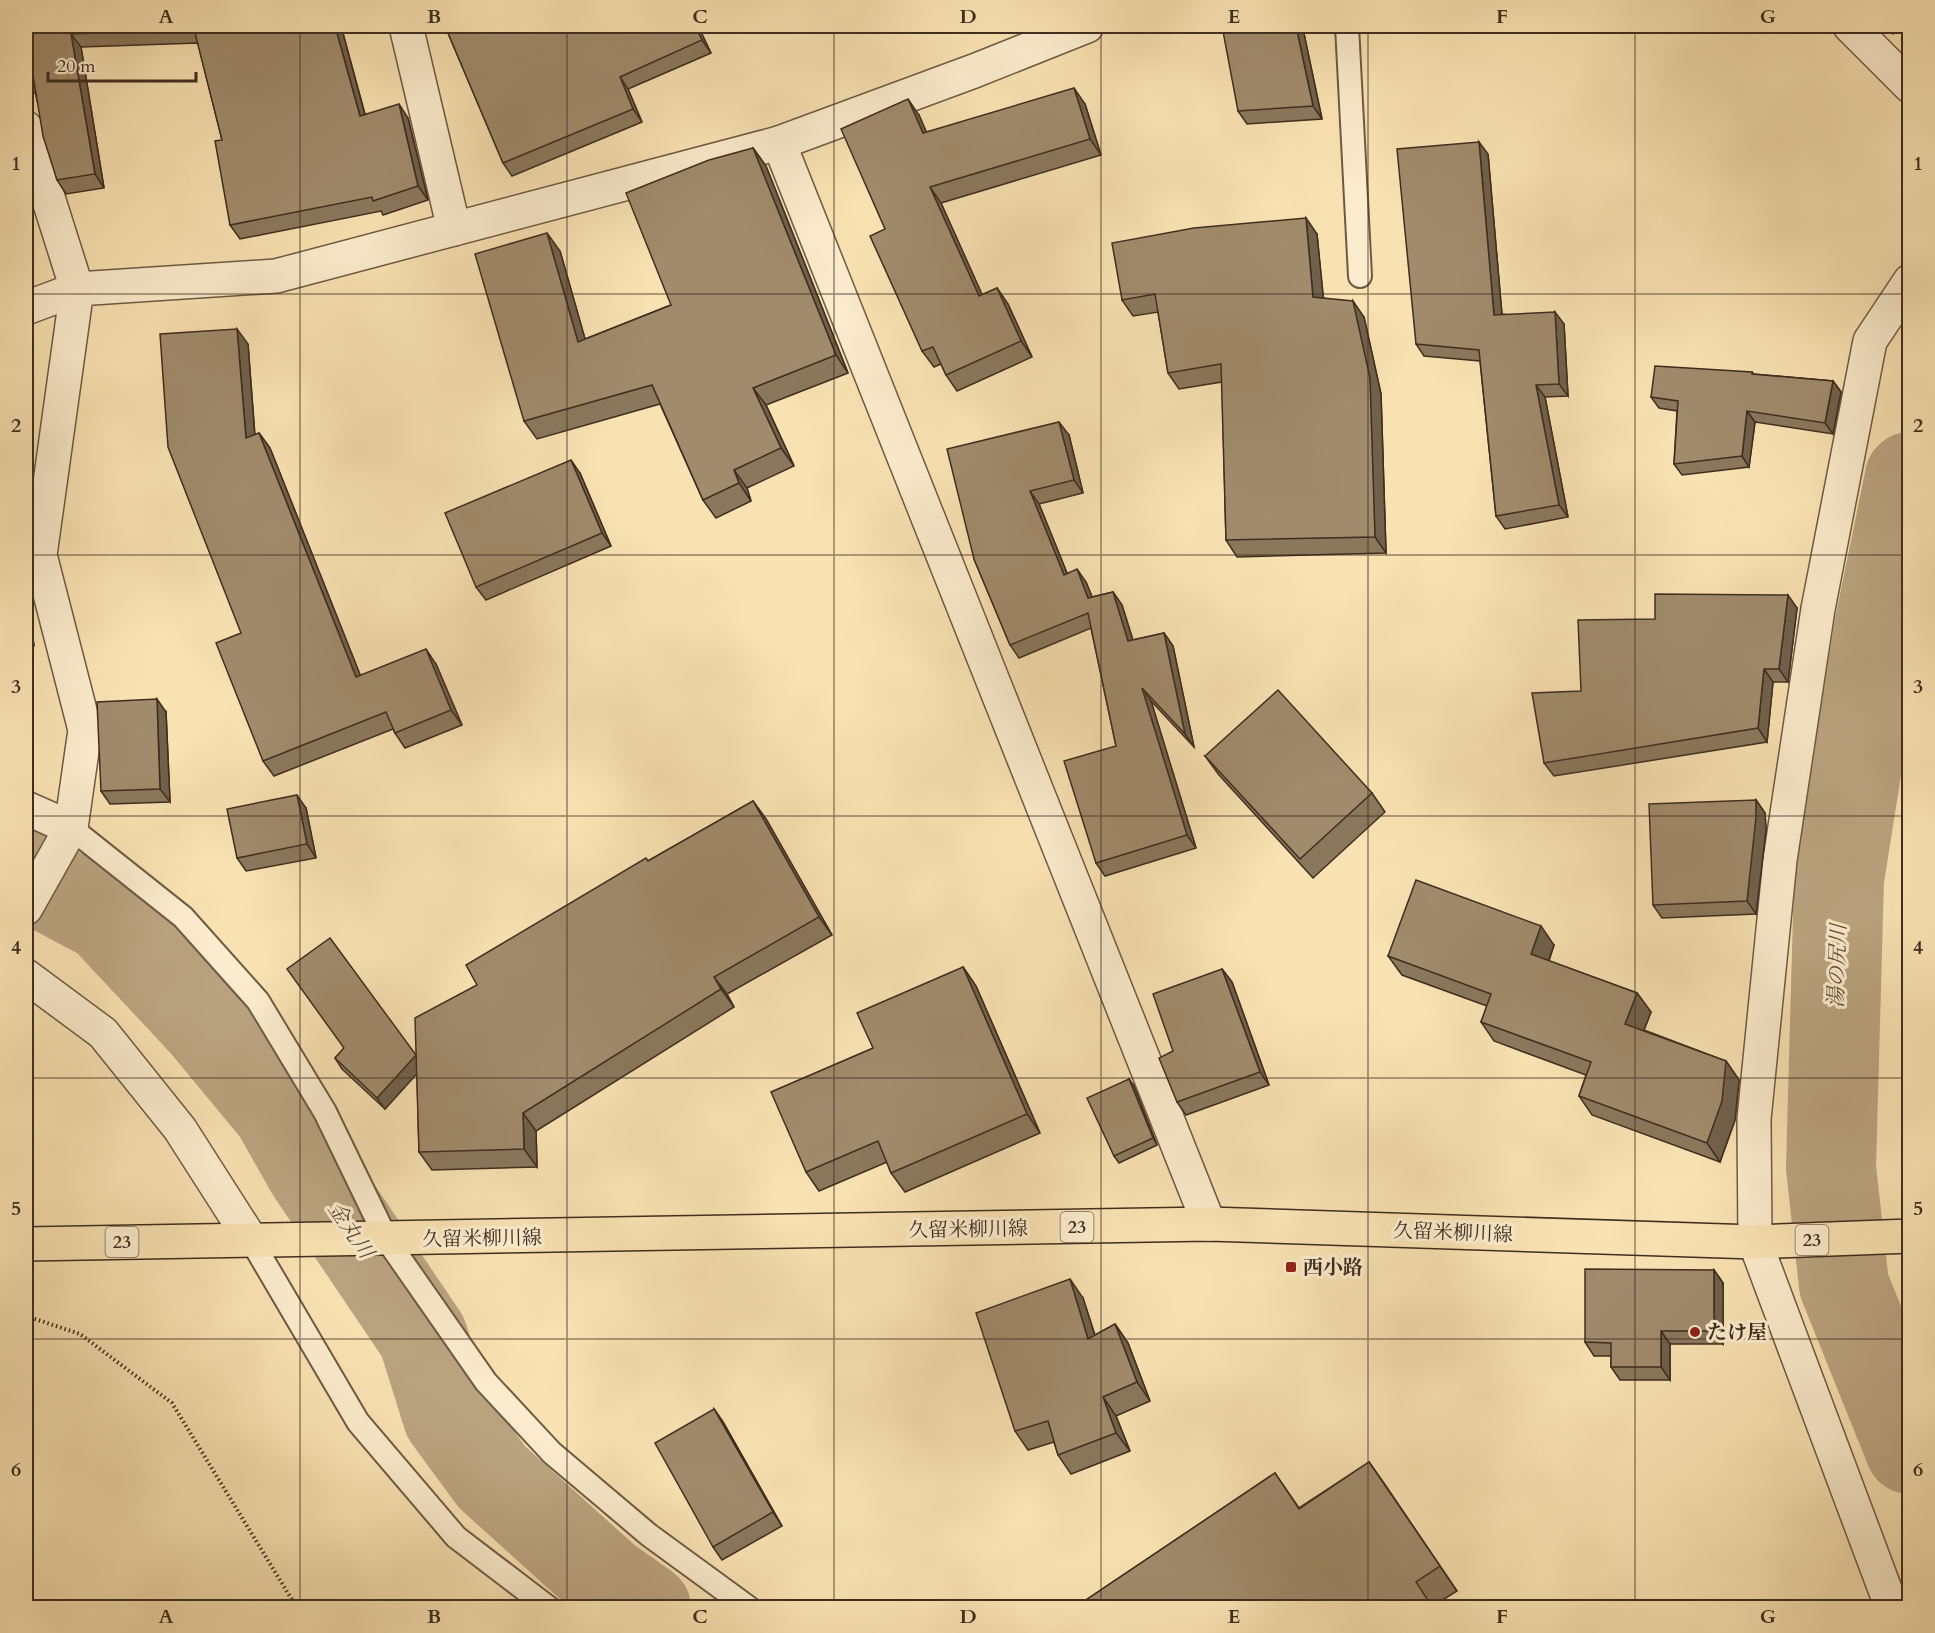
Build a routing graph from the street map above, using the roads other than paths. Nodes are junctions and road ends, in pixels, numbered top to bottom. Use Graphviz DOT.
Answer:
graph roads {
  1 [pos="406,26"];
  2 [pos="1087,26"];
  3 [pos="1347,26"];
  4 [pos="1850,26"];
  5 [pos="1910,86"];
  6 [pos="26,128"];
  7 [pos="779,143"];
  8 [pos="454,229"];
  9 [pos="1360,276"];
  10 [pos="1910,281"];
  11 [pos="77,289"];
  12 [pos="26,308"];
  13 [pos="33,555"];
  14 [pos="26,808"];
  15 [pos="70,828"];
  16 [pos="26,908"];
  17 [pos="26,976"];
  18 [pos="1209,1224"];
  19 [pos="1910,1236"];
  20 [pos="260,1239"];
  21 [pos="387,1240"];
  22 [pos="1761,1242"];
  23 [pos="26,1244"];
  24 [pos="549,1608"];
  25 [pos="749,1608"];
  26 [pos="1892,1608"];
  1 -- 8 [label="street"];
  2 -- 7 [label="street"];
  3 -- 9 [label="lane"];
  4 -- 5 [label="street"];
  6 -- 11 [label="street"];
  7 -- 8 [label="street"];
  7 -- 18 [label="street"];
  8 -- 11 [label="street"];
  10 -- 22 [label="street"];
  11 -- 12 [label="street"];
  11 -- 13 [label="street"];
  13 -- 15 [label="street"];
  14 -- 15 [label="street"];
  15 -- 16 [label="street"];
  15 -- 21 [label="lane"];
  17 -- 20 [label="street"];
  18 -- 21 [label="main road, 久留米柳川線 / 23"];
  18 -- 22 [label="main road, 久留米柳川線 / 23"];
  19 -- 22 [label="main road, 久留米柳川線 / 23"];
  20 -- 21 [label="main road, 久留米柳川線 / 23"];
  20 -- 23 [label="main road, 久留米柳川線 / 23"];
  20 -- 24 [label="lane"];
  21 -- 25 [label="lane"];
  22 -- 26 [label="street"];
}
